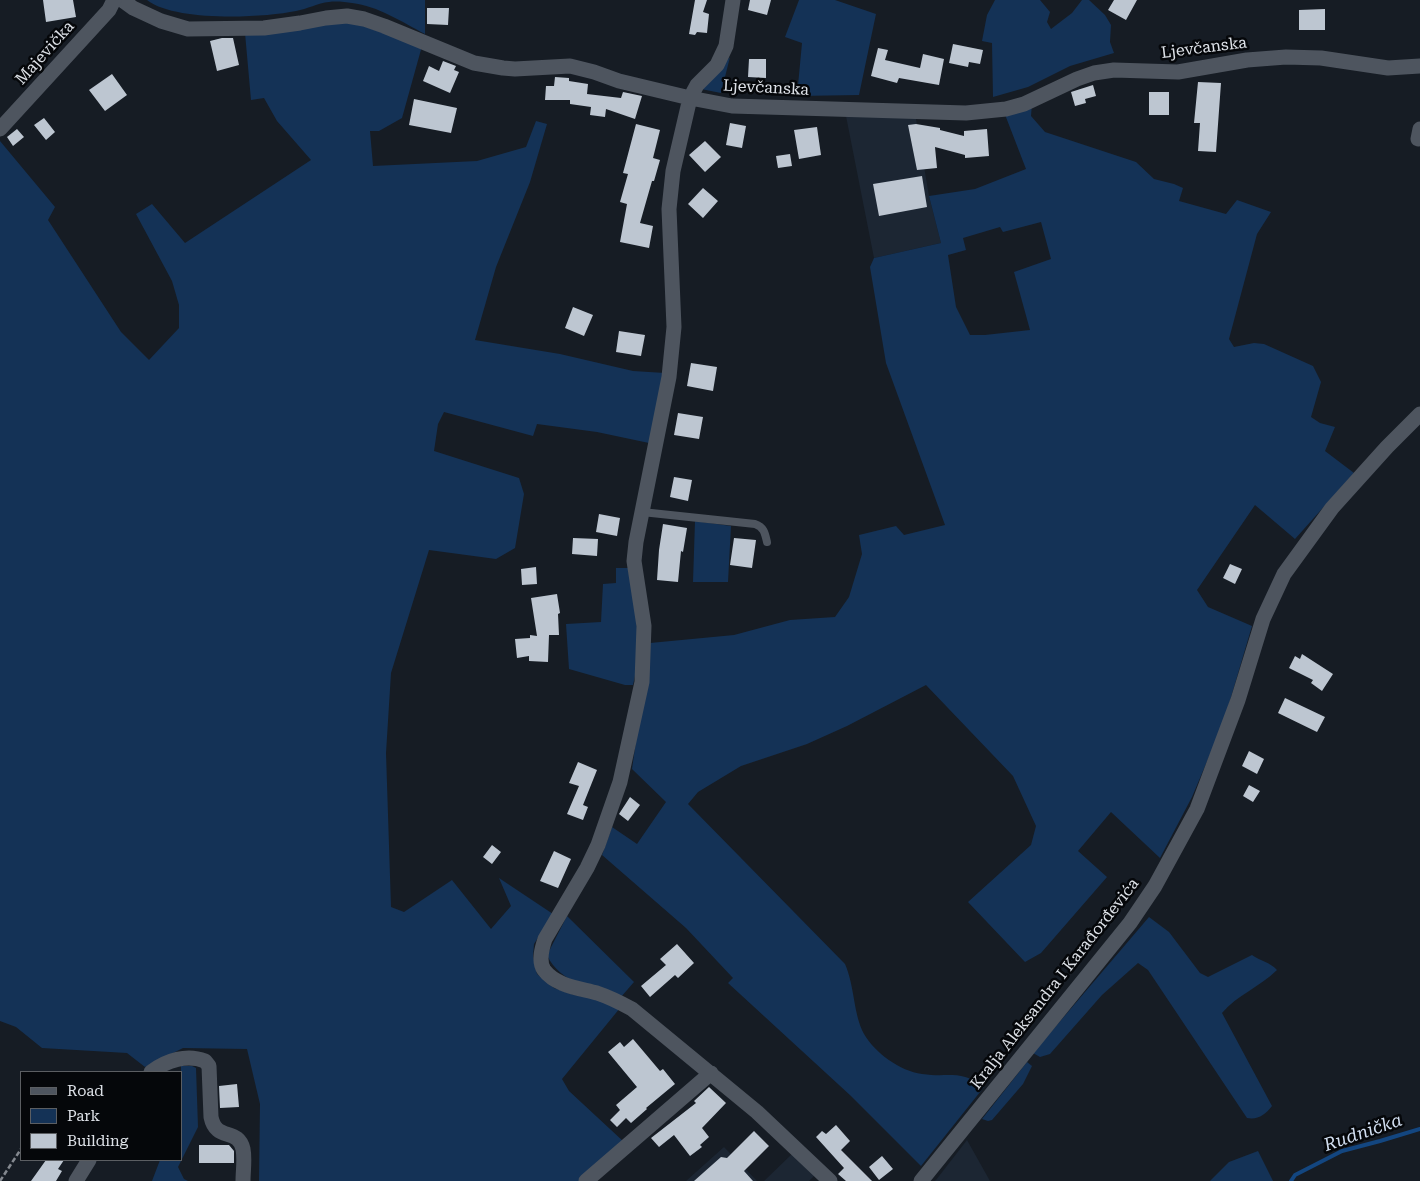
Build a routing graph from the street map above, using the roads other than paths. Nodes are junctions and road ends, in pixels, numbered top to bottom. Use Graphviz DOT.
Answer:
graph roads {
  1 [pos="114,0"];
  2 [pos="122,0"];
  3 [pos="733,0"];
  4 [pos="1420,66"];
  5 [pos="690,98"];
  6 [pos="0,129"];
  7 [pos="1420,414"];
  8 [pos="642,512"];
  9 [pos="767,542"];
  10 [pos="153,1071"];
  11 [pos="711,1073"];
  12 [pos="88,1161"];
  13 [pos="76,1181"];
  14 [pos="243,1181"];
  15 [pos="586,1181"];
  16 [pos="830,1181"];
  17 [pos="921,1181"];
  1 -- 6 [label="street, Majevička"];
  2 -- 5 [label="street, Ljevčanska"];
  3 -- 5 [label="street"];
  4 -- 5 [label="street, Ljevčanska"];
  5 -- 8 [label="street"];
  7 -- 17 [label="street, Kralja Aleksandra I Karađorđevića"];
  8 -- 9 [label="lane"];
  8 -- 11 [label="street"];
  10 -- 14 [label="street"];
  11 -- 15 [label="street"];
  11 -- 16 [label="street"];
  12 -- 13 [label="street"];
}
